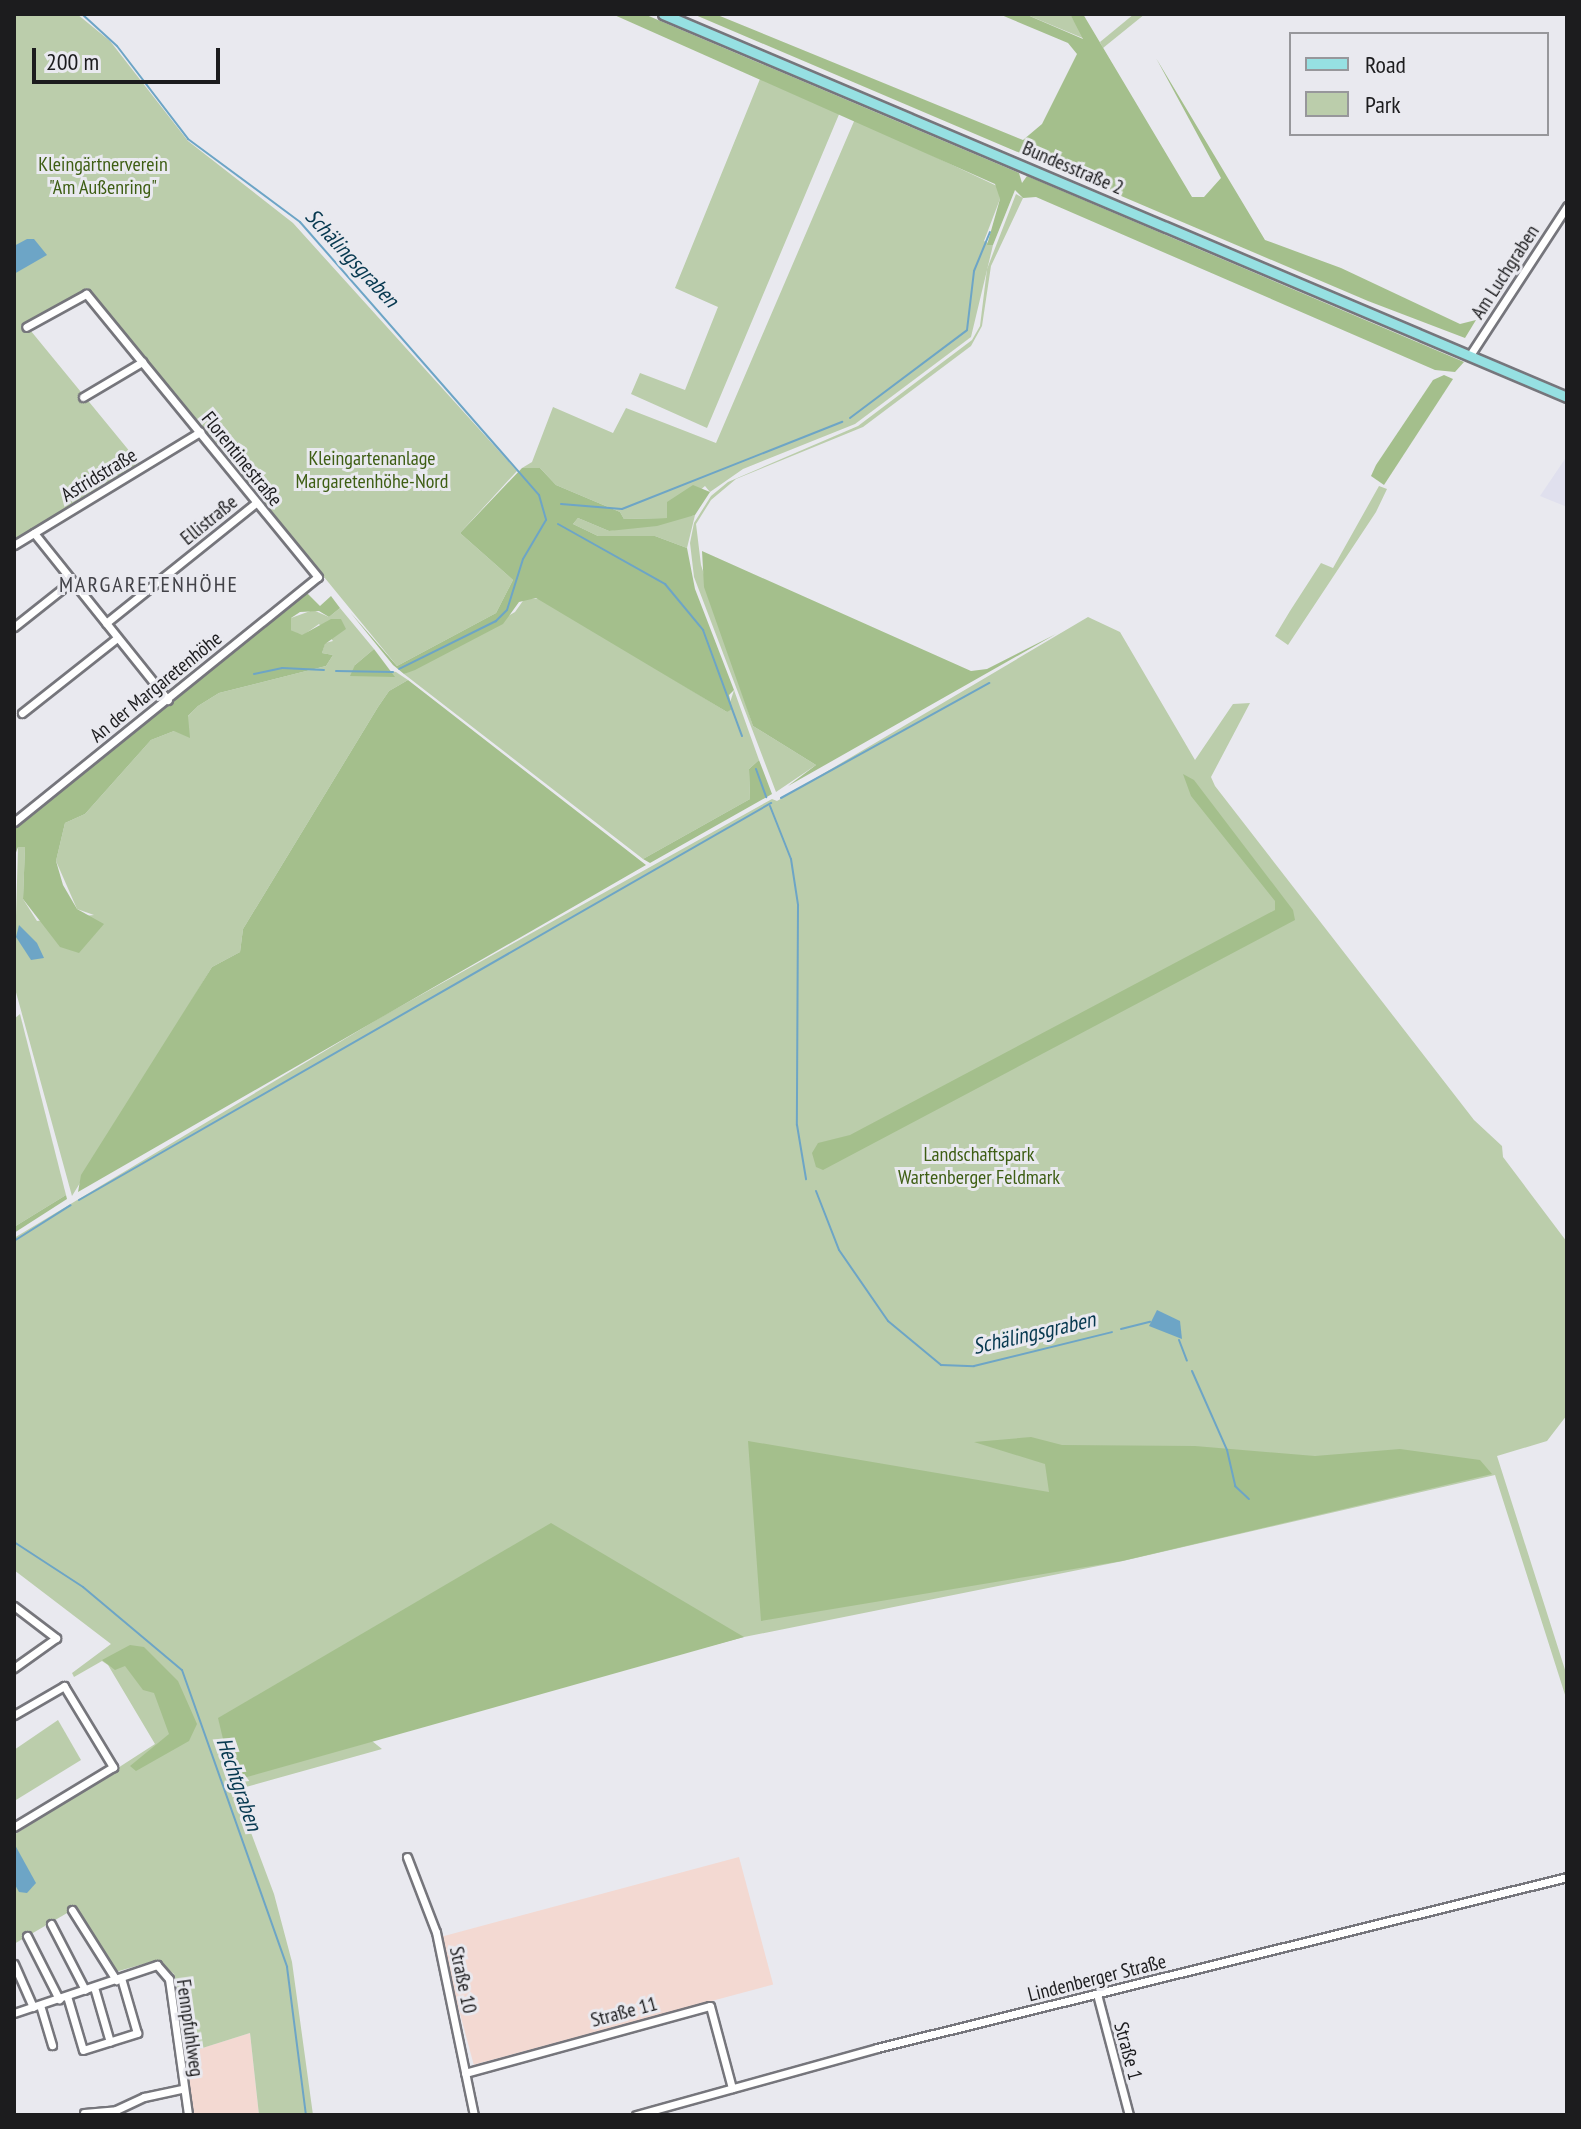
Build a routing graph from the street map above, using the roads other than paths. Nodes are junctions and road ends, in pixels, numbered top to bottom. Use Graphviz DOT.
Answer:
graph roads {
  1 [pos="663,14"];
  2 [pos="1567,206"];
  3 [pos="26,327"];
  4 [pos="1470,355"];
  5 [pos="142,362"];
  6 [pos="83,397"];
  7 [pos="1567,397"];
  8 [pos="200,432"];
  9 [pos="257,502"];
  10 [pos="34,533"];
  11 [pos="14,545"];
  12 [pos="318,577"];
  13 [pos="72,581"];
  14 [pos="106,623"];
  15 [pos="14,627"];
  16 [pos="117,638"];
  17 [pos="168,700"];
  18 [pos="22,713"];
  19 [pos="14,822"];
  20 [pos="14,1606"];
  21 [pos="14,1668"];
  22 [pos="14,1715"];
  23 [pos="14,1827"];
  24 [pos="407,1857"];
  25 [pos="1567,1877"];
  26 [pos="72,1910"];
  27 [pos="51,1924"];
  28 [pos="27,1936"];
  29 [pos="14,1964"];
  30 [pos="118,1979"];
  31 [pos="94,1987"];
  32 [pos="85,1990"];
  33 [pos="1097,1994"];
  34 [pos="63,1998"];
  35 [pos="36,2006"];
  36 [pos="14,2013"];
  37 [pos="110,2042"];
  38 [pos="52,2045"];
  39 [pos="465,2073"];
  40 [pos="732,2088"];
  41 [pos="183,2089"];
  42 [pos="84,2113"];
  43 [pos="188,2115"];
  44 [pos="474,2115"];
  45 [pos="636,2115"];
  46 [pos="1129,2115"];
  1 -- 4 [label="main road, Bundesstraße 2"];
  2 -- 4 [label="street, Am Luchgraben"];
  3 -- 5 [label="street, Florentinestraße"];
  4 -- 7 [label="main road, Bundesstraße 2"];
  5 -- 6 [label="street"];
  5 -- 8 [label="street, Florentinestraße"];
  8 -- 9 [label="street, Florentinestraße"];
  8 -- 10 [label="street, Astridstraße"];
  9 -- 12 [label="street, Florentinestraße"];
  9 -- 14 [label="street, Ellistraße"];
  10 -- 11 [label="street, Astridstraße"];
  10 -- 13 [label="street"];
  12 -- 17 [label="street, An der Margaretenhöhe"];
  13 -- 14 [label="street"];
  13 -- 15 [label="street"];
  14 -- 16 [label="street"];
  16 -- 17 [label="street"];
  16 -- 18 [label="street"];
  17 -- 19 [label="street, An der Margaretenhöhe"];
  20 -- 21 [label="street"];
  22 -- 23 [label="street"];
  24 -- 39 [label="street, Straße 10"];
  25 -- 33 [label="street, Lindenberger Straße"];
  26 -- 30 [label="street"];
  27 -- 32 [label="street"];
  28 -- 34 [label="street"];
  29 -- 35 [label="street"];
  30 -- 31 [label="street, Fennpfuhlweg"];
  30 -- 37 [label="street"];
  30 -- 41 [label="street, Fennpfuhlweg"];
  31 -- 32 [label="street, Fennpfuhlweg"];
  31 -- 37 [label="street"];
  32 -- 34 [label="street, Fennpfuhlweg"];
  33 -- 40 [label="street, Lindenberger Straße"];
  33 -- 46 [label="street, Straße 1"];
  34 -- 35 [label="street, Fennpfuhlweg"];
  34 -- 37 [label="street"];
  35 -- 36 [label="street, Fennpfuhlweg"];
  35 -- 38 [label="street"];
  39 -- 40 [label="street, Straße 11"];
  39 -- 44 [label="street, Straße 10"];
  40 -- 45 [label="street, Lindenberger Straße"];
  41 -- 42 [label="street, Fennpfuhlweg"];
  41 -- 43 [label="street, Fennpfuhlweg"];
}
